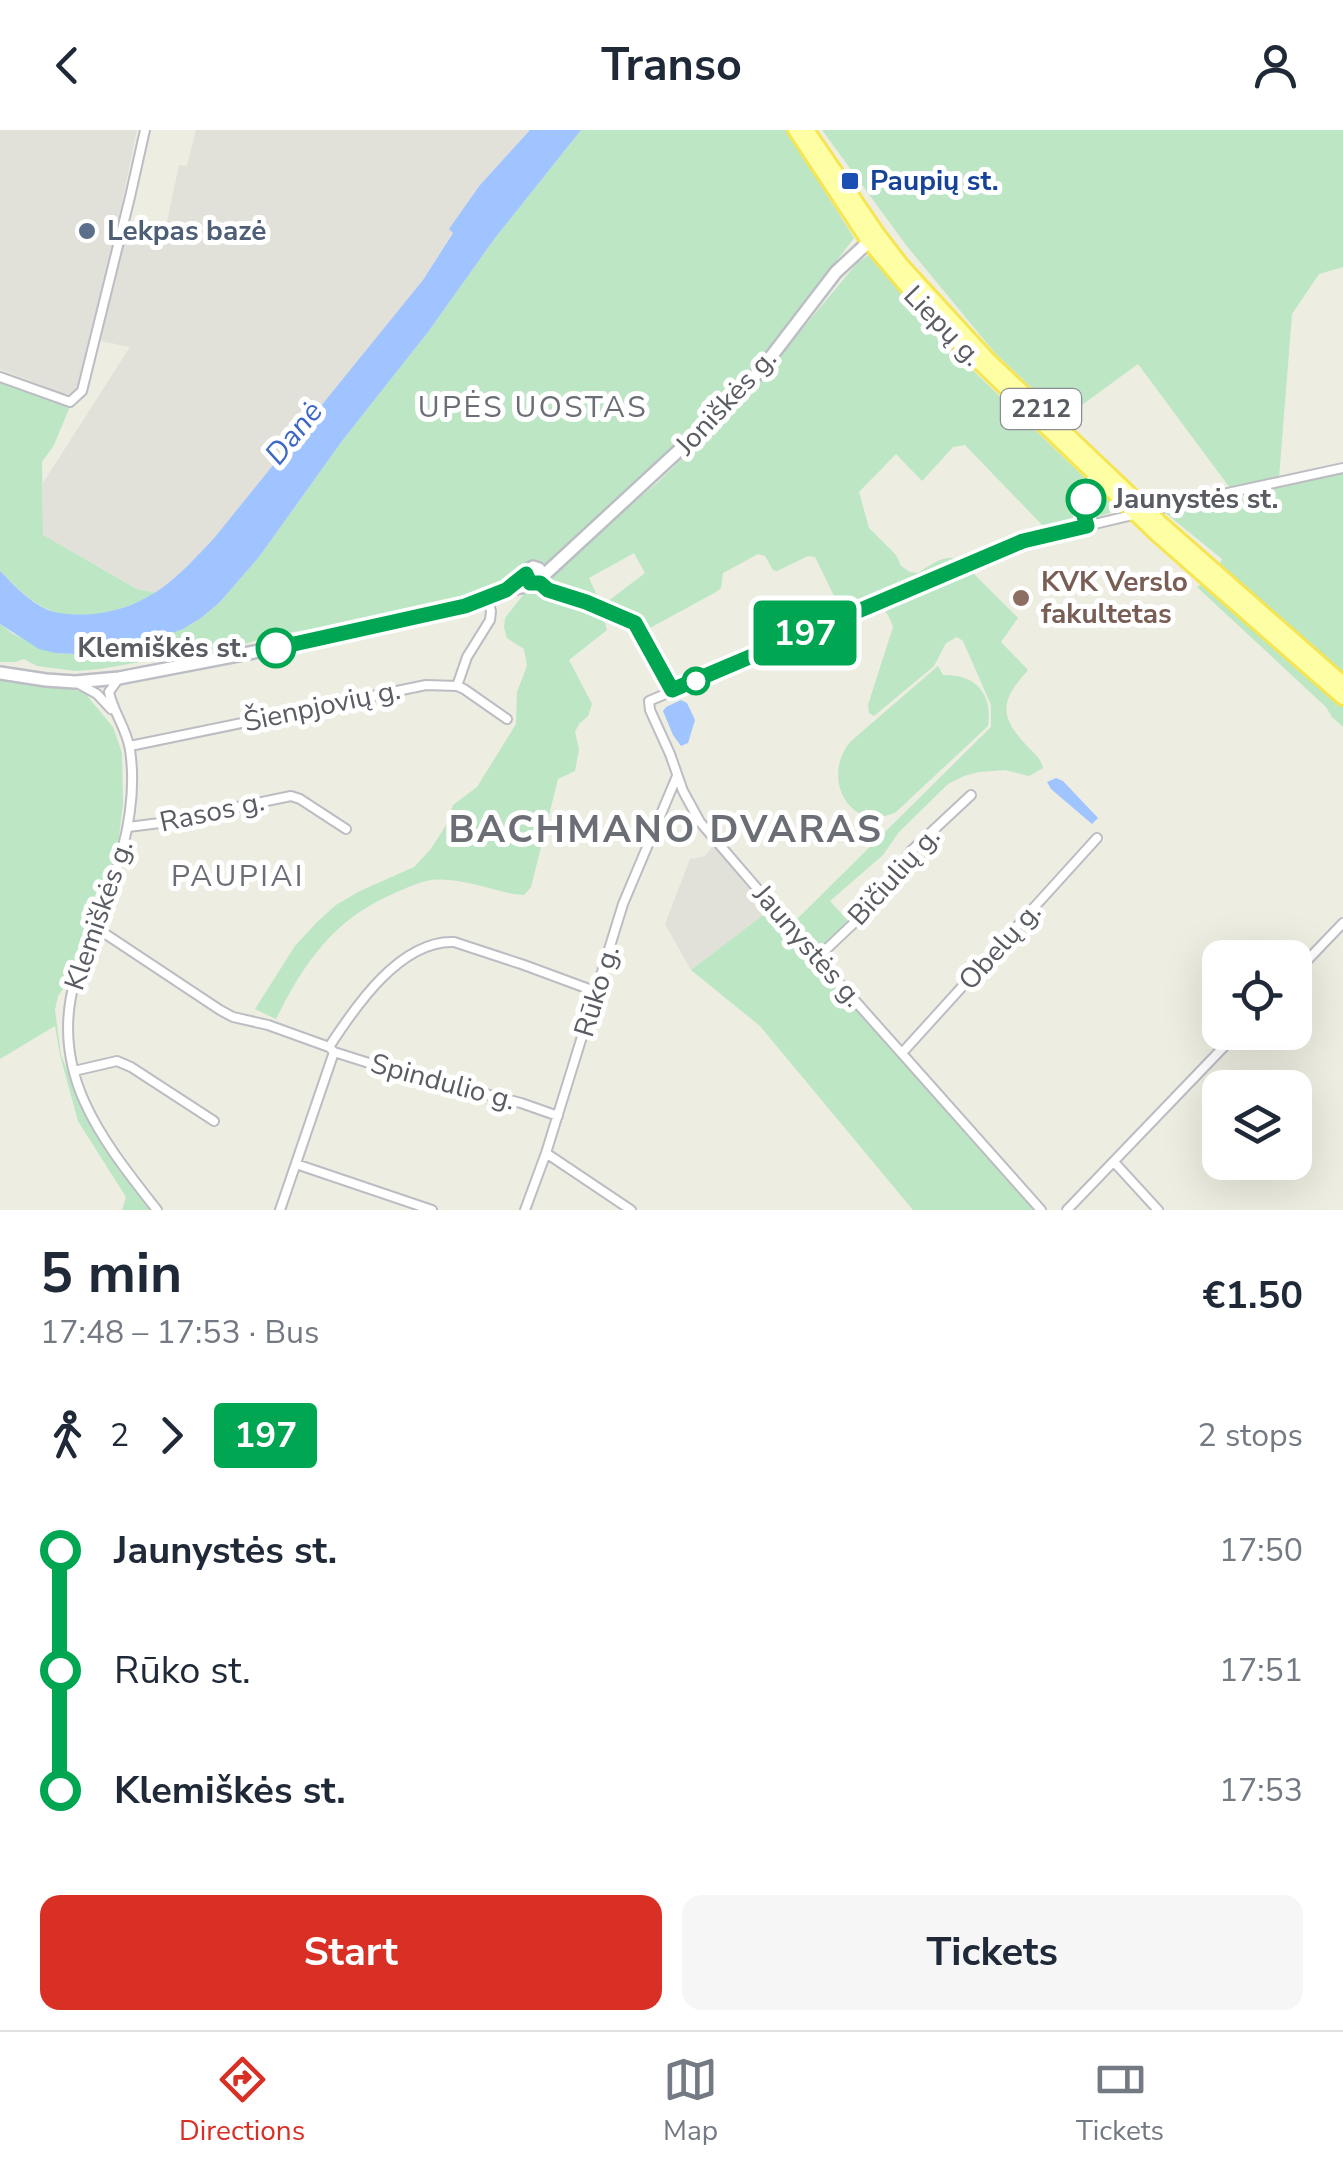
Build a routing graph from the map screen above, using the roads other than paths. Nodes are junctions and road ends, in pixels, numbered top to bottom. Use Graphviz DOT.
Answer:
graph roads {
  1 [pos="145,130"];
  2 [pos="794,130"];
  3 [pos="806,130"];
  4 [pos="873,237"];
  5 [pos="0,377"];
  6 [pos="1343,468"];
  7 [pos="1094,475"];
  8 [pos="1142,512"];
  9 [pos="1087,526"];
  10 [pos="536,577"];
  11 [pos="487,598"];
  12 [pos="0,672"];
  13 [pos="75,682"];
  14 [pos="1343,682"];
  15 [pos="457,686"];
  16 [pos="105,690"];
  17 [pos="672,690"];
  18 [pos="1343,698"];
  19 [pos="507,719"];
  20 [pos="130,746"];
  21 [pos="677,776"];
  22 [pos="971,795"];
  23 [pos="128,828"];
  24 [pos="346,829"];
  25 [pos="1097,838"];
  26 [pos="1343,923"];
  27 [pos="94,929"];
  28 [pos="1312,955"];
  29 [pos="817,958"];
  30 [pos="597,992"];
  31 [pos="332,1049"];
  32 [pos="1221,1050"];
  33 [pos="902,1053"];
  34 [pos="74,1071"];
  35 [pos="558,1116"];
  36 [pos="214,1122"];
  37 [pos="546,1153"];
  38 [pos="1114,1162"];
  39 [pos="296,1164"];
  40 [pos="394,1197"];
  41 [pos="157,1210"];
  42 [pos="280,1210"];
  43 [pos="390,1210"];
  44 [pos="432,1210"];
  45 [pos="526,1210"];
  46 [pos="630,1210"];
  47 [pos="1041,1210"];
  48 [pos="1068,1210"];
  49 [pos="1158,1210"];
  1 -- 5 [label="street"];
  2 -- 4 [label="main road, Liepų g. / 2212"];
  3 -- 4 [label="main road, Liepų g. / 2212"];
  4 -- 7 [label="main road, Liepų g. / 2212"];
  4 -- 8 [label="main road, Liepų g. / 2212"];
  4 -- 10 [label="main road, Joniškės g."];
  6 -- 8 [label="street"];
  7 -- 8 [label="main road, Liepų g. / 2212"];
  7 -- 9 [label="street"];
  8 -- 9 [label="street"];
  8 -- 14 [label="main road, Liepų g. / 2212"];
  8 -- 18 [label="main road, Liepų g. / 2212"];
  9 -- 17 [label="street"];
  10 -- 11 [label="main road, Joniškės g."];
  10 -- 17 [label="street"];
  11 -- 15 [label="street"];
  11 -- 16 [label="main road, Joniškės g."];
  12 -- 13 [label="main road, Joniškės g."];
  13 -- 16 [label="main road, Joniškės g."];
  13 -- 16 [label="street"];
  15 -- 19 [label="street"];
  15 -- 20 [label="street, Šienpjovių g."];
  16 -- 20 [label="street, Klemiškės g."];
  17 -- 21 [label="street, Jaunystės g."];
  20 -- 23 [label="street, Klemiškės g."];
  21 -- 29 [label="street, Jaunystės g."];
  21 -- 30 [label="street, Rūko g."];
  22 -- 29 [label="street, Bičiulių g."];
  23 -- 24 [label="street, Rasos g."];
  23 -- 27 [label="street, Klemiškės g."];
  25 -- 33 [label="street, Obelų g."];
  26 -- 28 [label="street"];
  27 -- 31 [label="street, Spindulio g."];
  27 -- 34 [label="street, Klemiškės g."];
  29 -- 33 [label="street, Jaunystės g."];
  30 -- 31 [label="street"];
  30 -- 35 [label="street, Rūko g."];
  31 -- 35 [label="street, Spindulio g."];
  31 -- 39 [label="street"];
  32 -- 38 [label="street"];
  33 -- 47 [label="street, Jaunystės g."];
  34 -- 36 [label="street"];
  34 -- 41 [label="street, Klemiškės g."];
  35 -- 37 [label="street, Rūko g."];
  37 -- 45 [label="street, Rūko g."];
  37 -- 46 [label="street"];
  38 -- 48 [label="street"];
  38 -- 49 [label="street"];
  39 -- 40 [label="street"];
  39 -- 42 [label="street"];
  40 -- 43 [label="street"];
  40 -- 44 [label="street"];
}
